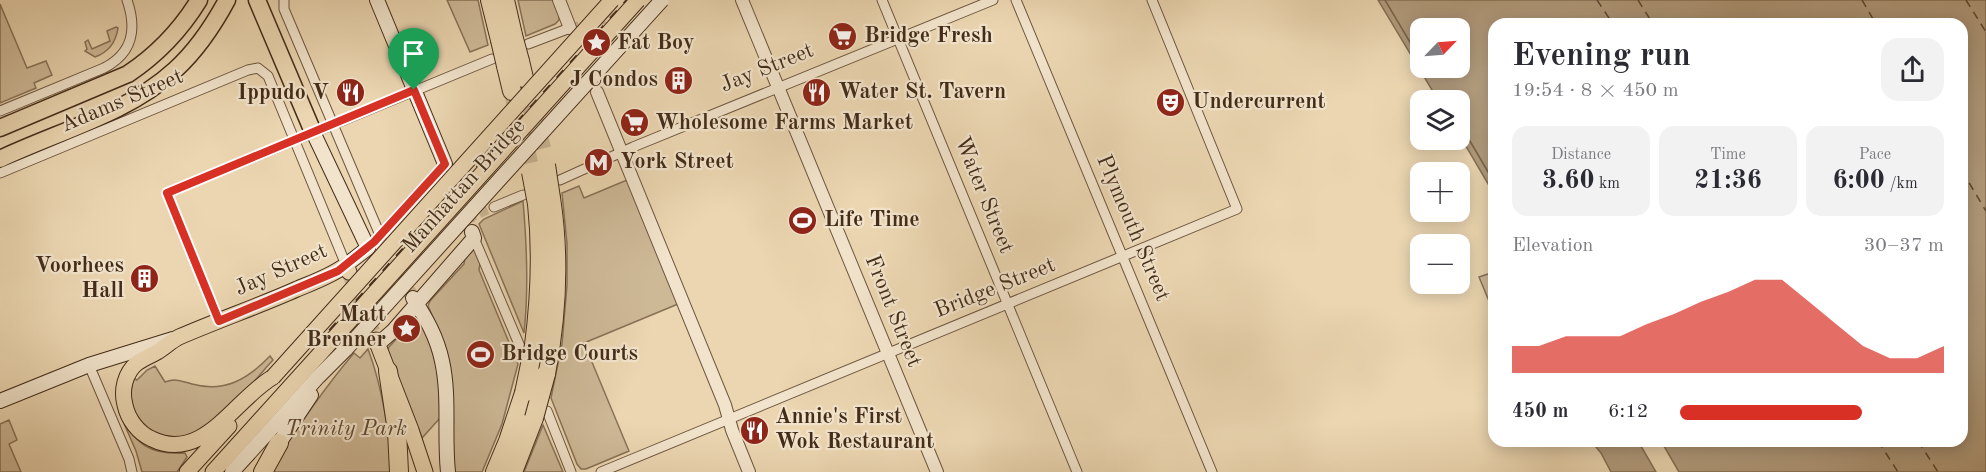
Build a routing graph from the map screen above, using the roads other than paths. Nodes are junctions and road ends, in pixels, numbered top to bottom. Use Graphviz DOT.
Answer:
graph roads {
  1 [pos="127,0"];
  2 [pos="199,0"];
  3 [pos="227,0"];
  4 [pos="257,0"];
  5 [pos="377,0"];
  6 [pos="490,0"];
  7 [pos="505,0"];
  8 [pos="559,0"];
  9 [pos="612,0"];
  10 [pos="638,0"];
  11 [pos="662,0"];
  12 [pos="742,0"];
  13 [pos="882,0"];
  14 [pos="993,0"];
  15 [pos="1016,0"];
  16 [pos="1152,0"];
  17 [pos="284,1"];
  18 [pos="570,28"];
  19 [pos="899,39"];
  20 [pos="514,40"];
  21 [pos="511,71"];
  22 [pos="779,88"];
  23 [pos="414,90"];
  24 [pos="597,92"];
  25 [pos="0,111"];
  26 [pos="333,123"];
  27 [pos="0,128"];
  28 [pos="313,132"];
  29 [pos="294,139"];
  30 [pos="622,152"];
  31 [pos="0,159"];
  32 [pos="445,164"];
  33 [pos="537,164"];
  34 [pos="0,172"];
  35 [pos="560,180"];
  36 [pos="537,199"];
  37 [pos="494,207"];
  38 [pos="380,235"];
  39 [pos="473,235"];
  40 [pos="368,248"];
  41 [pos="1124,256"];
  42 [pos="348,269"];
  43 [pos="415,301"];
  44 [pos="1008,303"];
  45 [pos="219,321"];
  46 [pos="178,338"];
  47 [pos="377,342"];
  48 [pos="527,347"];
  49 [pos="888,353"];
  50 [pos="89,364"];
  51 [pos="388,371"];
  52 [pos="273,377"];
  53 [pos="0,401"];
  54 [pos="300,402"];
  55 [pos="541,415"];
  56 [pos="729,418"];
  57 [pos="279,443"];
  58 [pos="498,464"];
  59 [pos="132,472"];
  60 [pos="187,472"];
  61 [pos="213,472"];
  62 [pos="232,472"];
  63 [pos="259,472"];
  64 [pos="264,472"];
  65 [pos="399,472"];
  66 [pos="425,472"];
  67 [pos="448,472"];
  68 [pos="490,472"];
  69 [pos="513,472"];
  70 [pos="571,472"];
  71 [pos="601,472"];
  72 [pos="749,472"];
  73 [pos="936,472"];
  74 [pos="1077,472"];
  75 [pos="1212,472"];
  1 -- 25 [label="street, Adams Street"];
  2 -- 27 [label="highway"];
  3 -- 31 [label="highway"];
  4 -- 28 [label="highway"];
  5 -- 23 [label="main road"];
  6 -- 20 [label="highway"];
  7 -- 20 [label="highway"];
  8 -- 18 [label="street"];
  9 -- 52 [label="main road, Manhattan Bridge, bridge"];
  10 -- 61 [label="main road, bridge"];
  11 -- 54 [label="main road, Manhattan Bridge, bridge"];
  12 -- 22 [label="street, Front Street"];
  13 -- 19 [label="street, Water Street"];
  14 -- 19 [label="street, Jay Street"];
  15 -- 41 [label="street, Plymouth Street"];
  16 -- 41 [label="street, Bridge Street"];
  17 -- 26 [label="street"];
  18 -- 20 [label="street"];
  19 -- 22 [label="street, Jay Street"];
  19 -- 44 [label="street, Water Street"];
  20 -- 21 [label="highway, bridge"];
  21 -- 23 [label="street"];
  22 -- 30 [label="street, Jay Street"];
  22 -- 49 [label="street, Front Street"];
  23 -- 26 [label="street"];
  23 -- 32 [label="main road"];
  24 -- 30 [label="street"];
  26 -- 28 [label="street"];
  26 -- 38 [label="street"];
  28 -- 29 [label="street"];
  28 -- 40 [label="main road"];
  29 -- 34 [label="street, Adams Street"];
  29 -- 42 [label="street"];
  29 -- 45 [label="street"];
  30 -- 35 [label="street, Jay Street"];
  30 -- 56 [label="street"];
  32 -- 38 [label="street, Jay Street"];
  33 -- 36 [label="highway, bridge"];
  36 -- 37 [label="street"];
  36 -- 48 [label="highway"];
  36 -- 55 [label="highway, bridge"];
  38 -- 40 [label="street, Jay Street"];
  39 -- 43 [label="main road"];
  39 -- 48 [label="street"];
  40 -- 42 [label="main road, Jay Street"];
  41 -- 44 [label="street, Bridge Street"];
  41 -- 75 [label="street, Plymouth Street"];
  42 -- 45 [label="main road, Jay Street"];
  43 -- 47 [label="main road"];
  43 -- 67 [label="main road"];
  44 -- 49 [label="street, Bridge Street"];
  44 -- 74 [label="street, Water Street"];
  45 -- 46 [label="main road, Jay Street"];
  46 -- 50 [label="main road, Jay Street"];
  46 -- 52 [label="main road"];
  47 -- 51 [label="main road"];
  48 -- 58 [label="highway, bridge"];
  49 -- 56 [label="street, Bridge Street"];
  49 -- 73 [label="street, Front Street"];
  50 -- 53 [label="main road, Jay Street"];
  50 -- 59 [label="street"];
  51 -- 65 [label="highway"];
  51 -- 66 [label="main road"];
  52 -- 60 [label="main road"];
  54 -- 57 [label="main road"];
  54 -- 62 [label="main road"];
  55 -- 69 [label="highway"];
  55 -- 70 [label="street"];
  56 -- 71 [label="street, Bridge Street"];
  56 -- 72 [label="street"];
  57 -- 63 [label="main road"];
  57 -- 64 [label="highway"];
  58 -- 68 [label="highway"];
}
